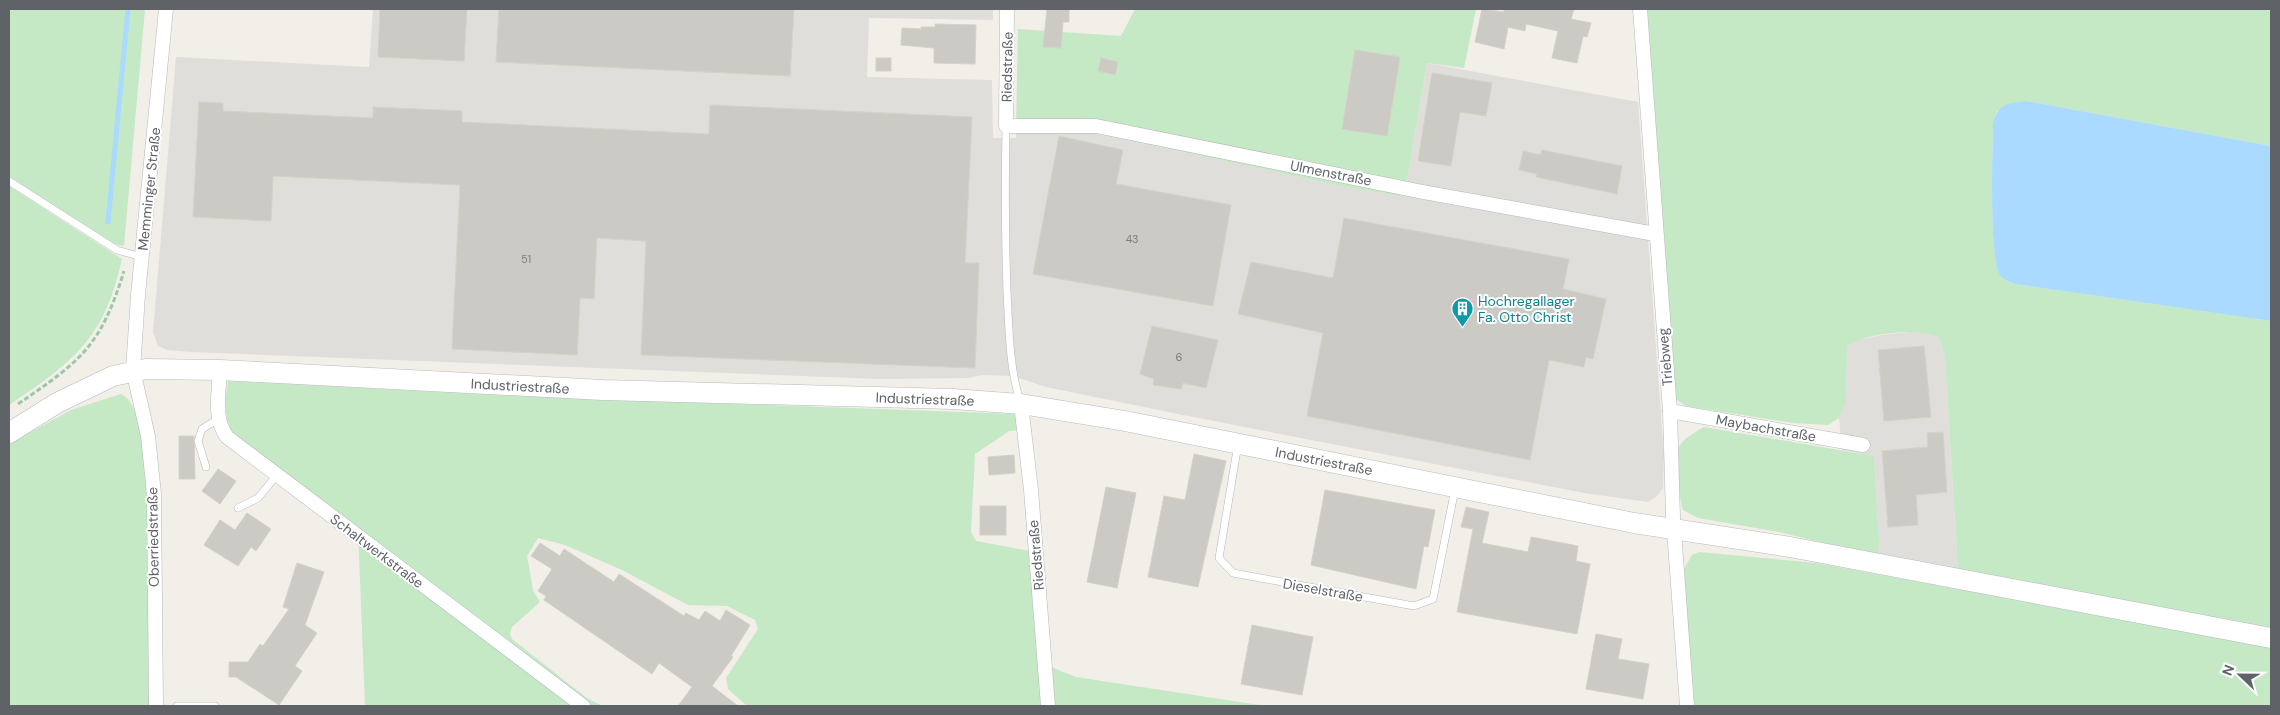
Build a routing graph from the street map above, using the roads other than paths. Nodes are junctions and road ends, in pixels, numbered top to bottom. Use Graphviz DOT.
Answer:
graph roads {
  1 [pos="166,9"];
  2 [pos="1007,9"];
  3 [pos="1640,9"];
  4 [pos="1006,126"];
  5 [pos="9,181"];
  6 [pos="1655,234"];
  7 [pos="142,257"];
  8 [pos="133,370"];
  9 [pos="220,370"];
  10 [pos="1021,404"];
  11 [pos="1670,411"];
  12 [pos="218,419"];
  13 [pos="9,433"];
  14 [pos="1238,444"];
  15 [pos="1863,445"];
  16 [pos="206,467"];
  17 [pos="277,475"];
  18 [pos="1456,487"];
  19 [pos="238,508"];
  20 [pos="1673,529"];
  21 [pos="2271,638"];
  22 [pos="156,706"];
  23 [pos="178,706"];
  24 [pos="215,706"];
  25 [pos="583,706"];
  26 [pos="1048,706"];
  27 [pos="1687,706"];
  1 -- 7 [label="street, Memminger Straße"];
  2 -- 4 [label="street, Riedstraße"];
  3 -- 6 [label="street, Triebweg"];
  4 -- 6 [label="street, Ulmenstraße"];
  4 -- 10 [label="lane"];
  5 -- 7 [label="lane"];
  6 -- 11 [label="street, Triebweg"];
  7 -- 8 [label="street, Memminger Straße"];
  8 -- 9 [label="street, Industriestraße"];
  8 -- 13 [label="street"];
  8 -- 22 [label="street, Oberriedstraße"];
  9 -- 10 [label="street, Industriestraße"];
  9 -- 12 [label="street"];
  10 -- 14 [label="street, Industriestraße"];
  10 -- 26 [label="street, Riedstraße"];
  11 -- 15 [label="street, Maybachstraße"];
  11 -- 20 [label="street, Triebweg"];
  12 -- 16 [label="lane"];
  12 -- 17 [label="street, Schaltwerkstraße"];
  14 -- 18 [label="street, Industriestraße"];
  14 -- 18 [label="lane, Dieselstraße"];
  17 -- 19 [label="lane"];
  17 -- 25 [label="street, Schaltwerkstraße"];
  18 -- 20 [label="street, Industriestraße"];
  20 -- 21 [label="street, Industriestraße"];
  20 -- 27 [label="street, Triebweg"];
  23 -- 24 [label="lane"];
}
